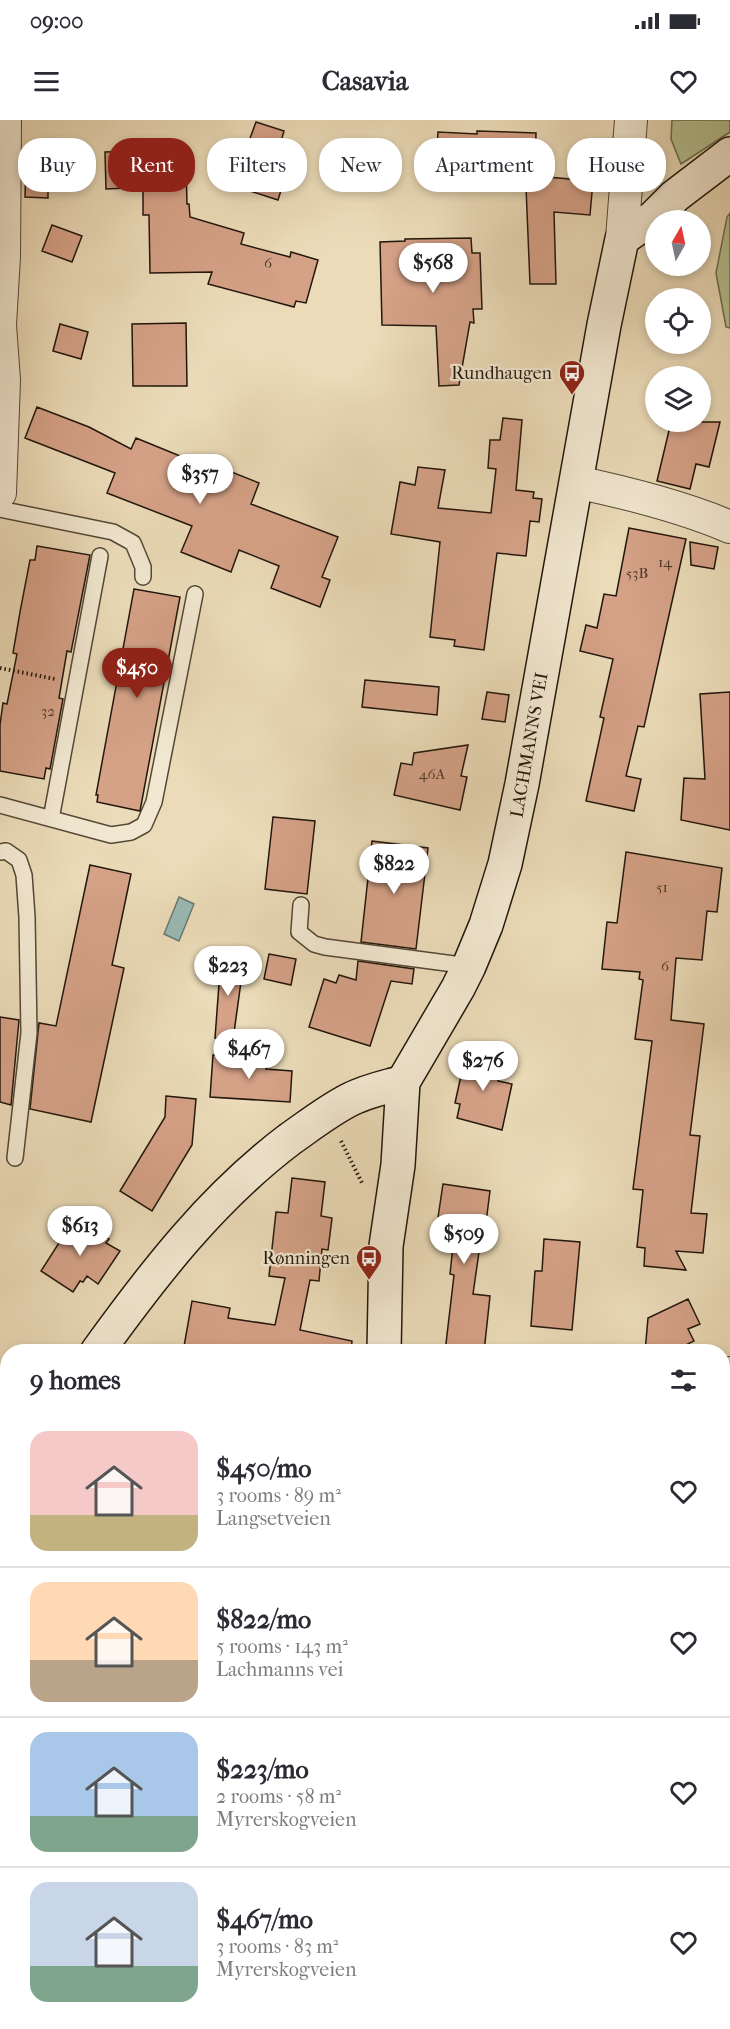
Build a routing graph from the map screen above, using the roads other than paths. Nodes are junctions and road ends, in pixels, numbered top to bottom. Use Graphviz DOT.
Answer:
graph roads {
  1 [pos="4,120"];
  2 [pos="631,120"];
  3 [pos="730,154"];
  4 [pos="622,239"];
  5 [pos="576,482"];
  6 [pos="0,493"];
  7 [pos="0,509"];
  8 [pos="730,527"];
  9 [pos="100,556"];
  10 [pos="143,577"];
  11 [pos="195,594"];
  12 [pos="0,805"];
  13 [pos="51,819"];
  14 [pos="0,852"];
  15 [pos="301,905"];
  16 [pos="469,966"];
  17 [pos="403,1082"];
  18 [pos="15,1158"];
  19 [pos="103,1344"];
  20 [pos="384,1344"];
  1 -- 6 [label="street"];
  2 -- 4 [label="street, LACHMANNS VEI"];
  3 -- 4 [label="street"];
  4 -- 5 [label="street, LACHMANNS VEI"];
  5 -- 8 [label="street"];
  5 -- 16 [label="street, LACHMANNS VEI"];
  7 -- 10 [label="lane"];
  9 -- 13 [label="lane"];
  11 -- 13 [label="lane"];
  12 -- 13 [label="lane"];
  14 -- 18 [label="lane"];
  15 -- 16 [label="lane"];
  16 -- 17 [label="street, LACHMANNS VEI"];
  17 -- 19 [label="street"];
  17 -- 20 [label="street, LACHMANNS VEI"];
}
